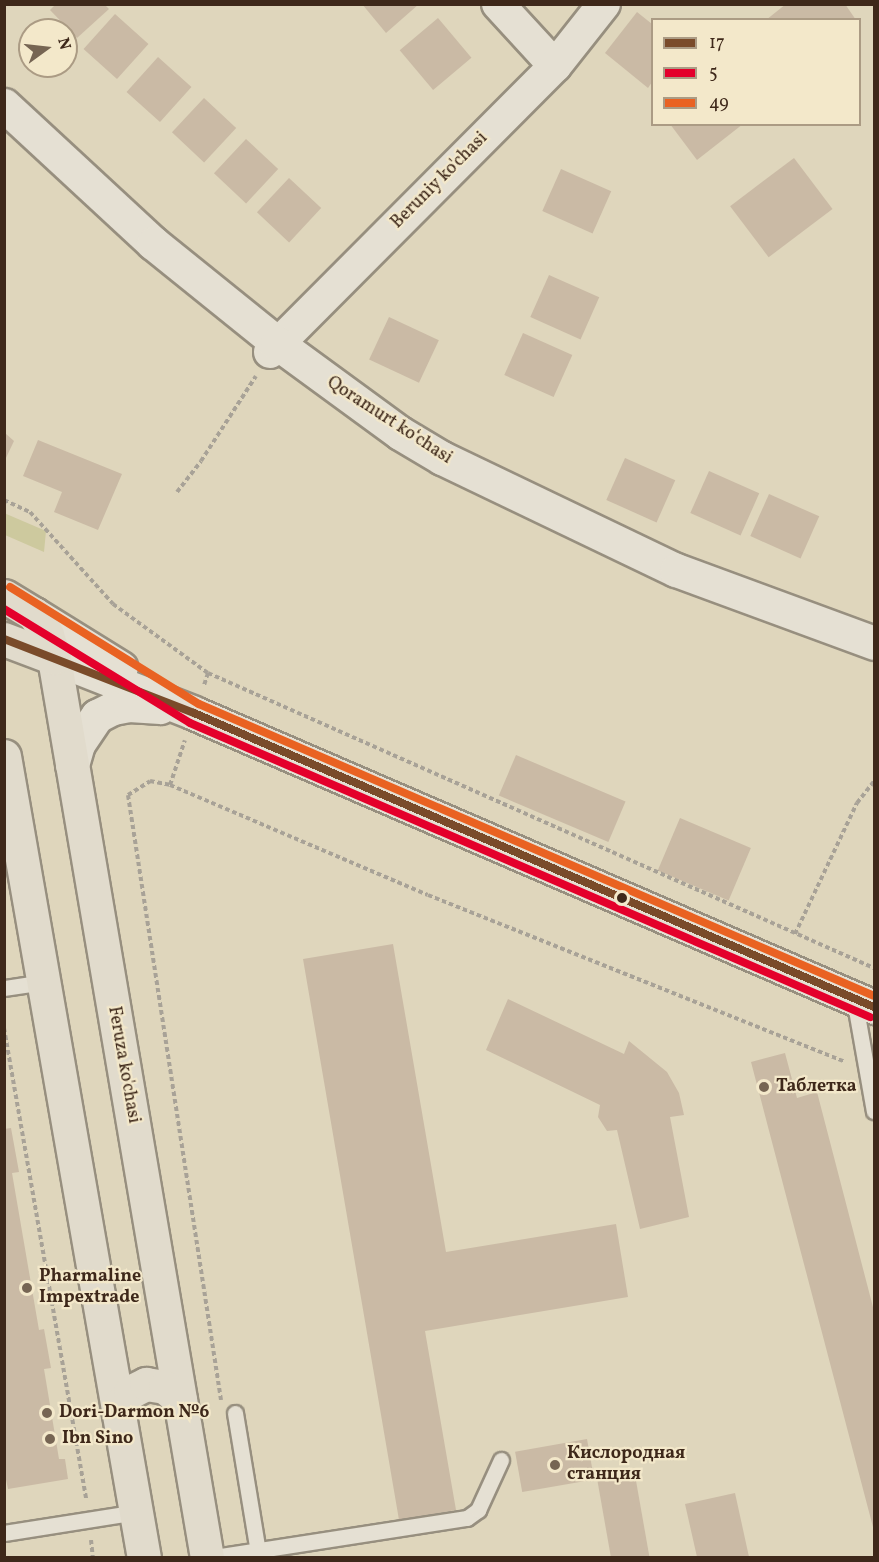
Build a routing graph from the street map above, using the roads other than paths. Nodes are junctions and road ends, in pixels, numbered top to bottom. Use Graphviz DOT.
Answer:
graph roads {
  1 [pos="498,4"];
  2 [pos="604,4"];
  3 [pos="555,66"];
  4 [pos="4,105"];
  5 [pos="4,121"];
  6 [pos="273,347"];
  7 [pos="4,596"];
  8 [pos="34,614"];
  9 [pos="4,638"];
  10 [pos="874,643"];
  11 [pos="54,658"];
  12 [pos="874,660"];
  13 [pos="194,713"];
  14 [pos="4,756"];
  15 [pos="72,765"];
  16 [pos="44,982"];
  17 [pos="4,988"];
  18 [pos="864,1003"];
  19 [pos="874,1111"];
  20 [pos="180,1400"];
  21 [pos="118,1408"];
  22 [pos="229,1412"];
  23 [pos="501,1460"];
  24 [pos="136,1512"];
  25 [pos="4,1533"];
  26 [pos="259,1555"];
  27 [pos="144,1557"];
  28 [pos="208,1557"];
  1 -- 3 [label="street"];
  2 -- 3 [label="street, Beruniy ko'chasi"];
  3 -- 6 [label="street, Beruniy ko'chasi"];
  4 -- 6 [label="main road, Qoramurt koʻchasi"];
  5 -- 6 [label="main road, Qoramurt koʻchasi"];
  6 -- 10 [label="main road, Qoramurt koʻchasi"];
  6 -- 12 [label="main road, Qoramurt koʻchasi"];
  7 -- 8 [label="main road"];
  8 -- 9 [label="main road"];
  8 -- 11 [label="main road, Feruza ko'chasi"];
  8 -- 13 [label="main road"];
  9 -- 11 [label="main road"];
  11 -- 13 [label="main road"];
  11 -- 15 [label="main road, Feruza ko'chasi"];
  13 -- 15 [label="main road"];
  13 -- 18 [label="main road"];
  14 -- 16 [label="main road"];
  15 -- 20 [label="main road, Feruza ko'chasi"];
  16 -- 17 [label="lane"];
  16 -- 21 [label="main road"];
  18 -- 19 [label="lane"];
  20 -- 21 [label="main road"];
  20 -- 28 [label="main road, Feruza ko'chasi"];
  21 -- 24 [label="main road"];
  22 -- 26 [label="lane"];
  23 -- 26 [label="lane"];
  24 -- 25 [label="lane"];
  24 -- 27 [label="main road"];
  26 -- 28 [label="lane"];
}
